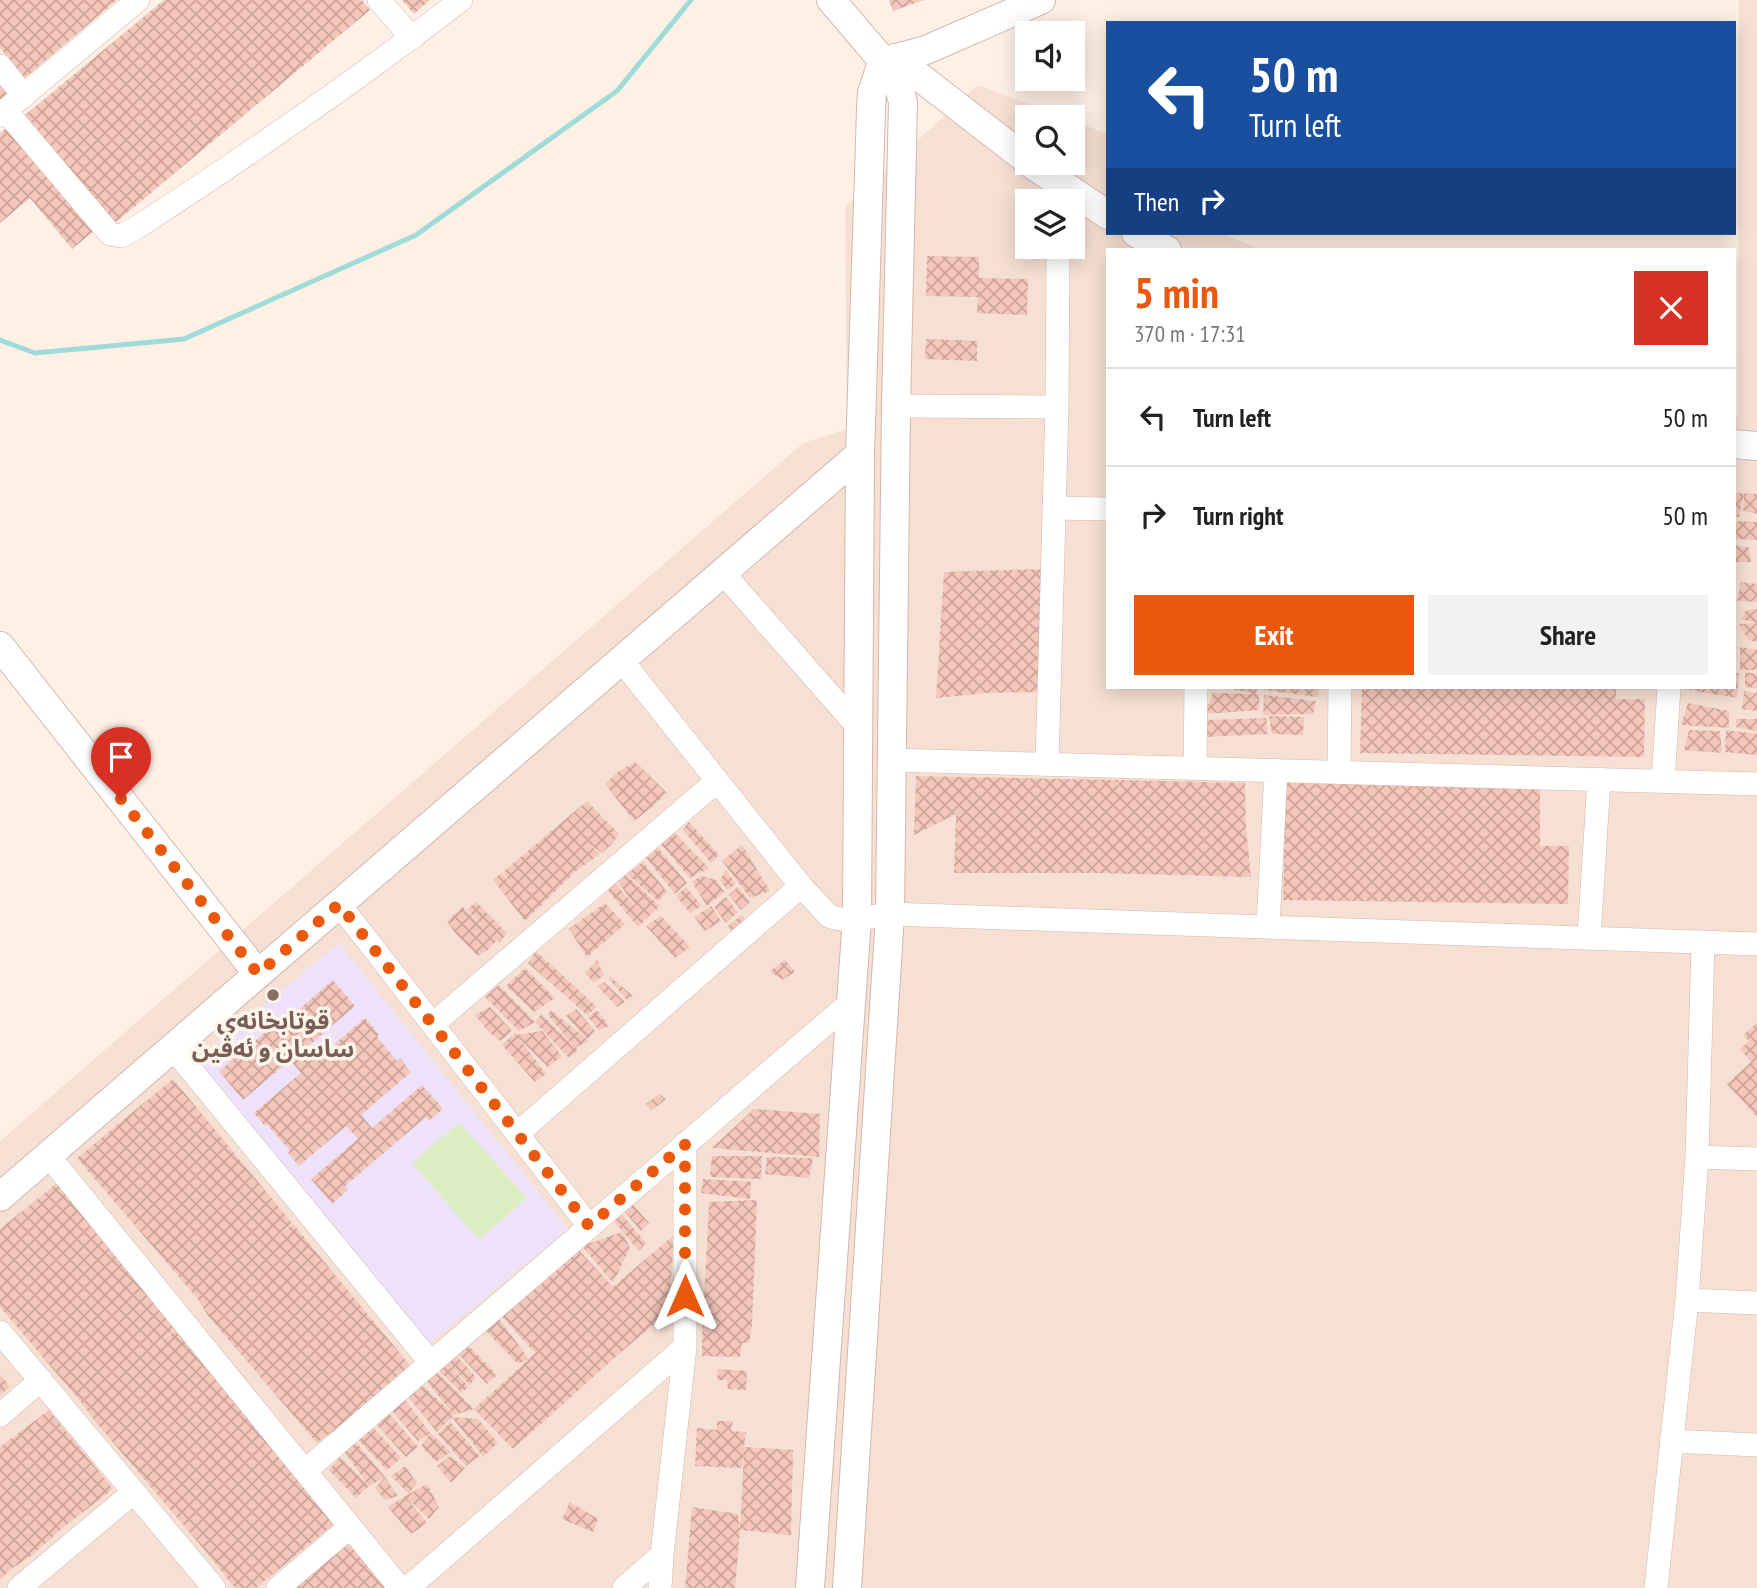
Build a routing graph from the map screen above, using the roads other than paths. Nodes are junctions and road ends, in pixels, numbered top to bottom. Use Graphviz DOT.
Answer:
graph roads {
  1 [pos="138,0"];
  2 [pos="379,0"];
  3 [pos="461,0"];
  4 [pos="831,0"];
  5 [pos="1041,0"];
  6 [pos="412,38"];
  7 [pos="889,60"];
  8 [pos="0,66"];
  9 [pos="24,96"];
  10 [pos="3,113"];
  11 [pos="1015,152"];
  12 [pos="1048,175"];
  13 [pos="1106,214"];
  14 [pos="1140,235"];
  15 [pos="1163,248"];
  16 [pos="1058,259"];
  17 [pos="896,406"];
  18 [pos="1057,407"];
  19 [pos="1736,444"];
  20 [pos="1757,446"];
  21 [pos="860,454"];
  22 [pos="1055,508"];
  23 [pos="1106,509"];
  24 [pos="723,573"];
  25 [pos="0,646"];
  26 [pos="622,661"];
  27 [pos="1196,689"];
  28 [pos="1340,689"];
  29 [pos="1669,689"];
  30 [pos="858,727"];
  31 [pos="892,760"];
  32 [pos="1047,764"];
  33 [pos="1195,768"];
  34 [pos="1276,770"];
  35 [pos="1339,772"];
  36 [pos="1599,779"];
  37 [pos="717,781"];
  38 [pos="1663,781"];
  39 [pos="1757,784"];
  40 [pos="801,886"];
  41 [pos="339,904"];
  42 [pos="890,914"];
  43 [pos="857,918"];
  44 [pos="1268,927"];
  45 [pos="1589,938"];
  46 [pos="1703,942"];
  47 [pos="1757,944"];
  48 [pos="258,974"];
  49 [pos="850,1002"];
  50 [pos="433,1024"];
  51 [pos="173,1048"];
  52 [pos="517,1134"];
  53 [pos="685,1144"];
  54 [pos="48,1155"];
  55 [pos="1697,1157"];
  56 [pos="1757,1159"];
  57 [pos="0,1197"];
  58 [pos="589,1226"];
  59 [pos="1686,1300"];
  60 [pos="1757,1303"];
  61 [pos="0,1332"];
  62 [pos="685,1347"];
  63 [pos="431,1363"];
  64 [pos="41,1380"];
  65 [pos="0,1415"];
  66 [pos="1671,1441"];
  67 [pos="1757,1445"];
  68 [pos="305,1471"];
  69 [pos="134,1492"];
  70 [pos="350,1527"];
  71 [pos="662,1555"];
  72 [pos="206,1585"];
  73 [pos="20,1588"];
  74 [pos="278,1588"];
  75 [pos="400,1588"];
  76 [pos="408,1588"];
  77 [pos="624,1588"];
  78 [pos="660,1588"];
  79 [pos="810,1588"];
  80 [pos="847,1588"];
  81 [pos="1656,1588"];
  1 -- 9 [label="street"];
  2 -- 6 [label="street"];
  3 -- 6 [label="street"];
  4 -- 7 [label="street"];
  5 -- 7 [label="street"];
  6 -- 10 [label="street"];
  7 -- 11 [label="street"];
  7 -- 17 [label="street"];
  7 -- 21 [label="street"];
  8 -- 9 [label="street"];
  9 -- 10 [label="street"];
  12 -- 13 [label="street"];
  14 -- 15 [label="street"];
  16 -- 18 [label="street"];
  17 -- 18 [label="street"];
  17 -- 31 [label="street"];
  18 -- 22 [label="street"];
  19 -- 20 [label="street"];
  21 -- 24 [label="street"];
  21 -- 30 [label="street"];
  22 -- 23 [label="street"];
  22 -- 32 [label="street"];
  24 -- 26 [label="street"];
  24 -- 30 [label="street"];
  25 -- 48 [label="street"];
  26 -- 37 [label="street"];
  26 -- 41 [label="street"];
  27 -- 33 [label="street"];
  28 -- 35 [label="street"];
  29 -- 38 [label="street"];
  30 -- 43 [label="street"];
  31 -- 32 [label="street"];
  31 -- 42 [label="street"];
  32 -- 33 [label="street"];
  33 -- 34 [label="street"];
  34 -- 35 [label="street"];
  34 -- 44 [label="street"];
  35 -- 36 [label="street"];
  36 -- 38 [label="street"];
  36 -- 45 [label="street"];
  37 -- 40 [label="street"];
  37 -- 50 [label="street"];
  38 -- 39 [label="street"];
  40 -- 43 [label="street"];
  40 -- 52 [label="street"];
  41 -- 48 [label="street"];
  41 -- 50 [label="street"];
  42 -- 43 [label="street"];
  42 -- 44 [label="street"];
  42 -- 80 [label="street"];
  43 -- 49 [label="street"];
  44 -- 45 [label="street"];
  45 -- 46 [label="street"];
  46 -- 47 [label="street"];
  46 -- 55 [label="street"];
  48 -- 51 [label="street"];
  49 -- 53 [label="street"];
  49 -- 79 [label="street"];
  50 -- 52 [label="street"];
  51 -- 54 [label="street"];
  51 -- 63 [label="street"];
  52 -- 58 [label="street"];
  53 -- 58 [label="street"];
  53 -- 62 [label="street"];
  54 -- 57 [label="street"];
  54 -- 68 [label="street"];
  55 -- 56 [label="street"];
  55 -- 59 [label="street"];
  58 -- 63 [label="street"];
  59 -- 60 [label="street"];
  59 -- 66 [label="street"];
  61 -- 64 [label="street"];
  62 -- 71 [label="street"];
  62 -- 76 [label="street"];
  63 -- 68 [label="street"];
  64 -- 65 [label="street"];
  64 -- 69 [label="street"];
  66 -- 67 [label="street"];
  66 -- 81 [label="street"];
  68 -- 70 [label="street"];
  69 -- 72 [label="street"];
  69 -- 73 [label="street"];
  70 -- 74 [label="street"];
  70 -- 75 [label="street"];
  71 -- 77 [label="street"];
  71 -- 78 [label="street"];
}
